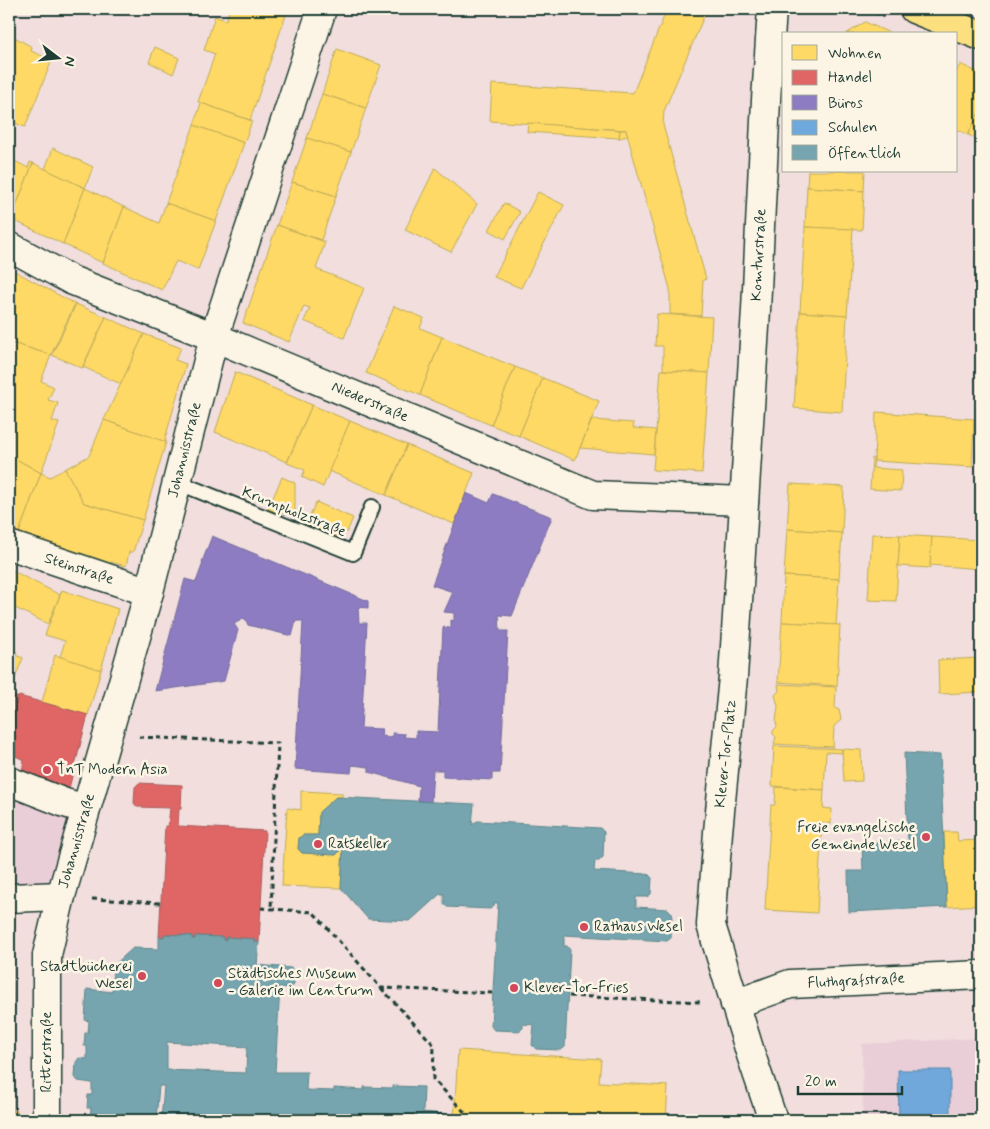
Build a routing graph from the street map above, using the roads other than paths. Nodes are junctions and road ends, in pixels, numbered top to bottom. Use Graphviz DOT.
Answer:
graph roads {
  1 [pos="322,9"];
  2 [pos="772,9"];
  3 [pos="914,9"];
  4 [pos="981,36"];
  5 [pos="9,246"];
  6 [pos="214,337"];
  7 [pos="177,482"];
  8 [pos="744,501"];
  9 [pos="372,507"];
  10 [pos="9,545"];
  11 [pos="149,592"];
  12 [pos="9,782"];
  13 [pos="86,809"];
  14 [pos="61,896"];
  15 [pos="9,898"];
  16 [pos="981,975"];
  17 [pos="735,1004"];
  18 [pos="46,1120"];
  19 [pos="773,1120"];
  1 -- 6 [label="street, Johannisstraße"];
  2 -- 8 [label="street, Komturstraße"];
  3 -- 4 [label="main road"];
  5 -- 6 [label="street, Niederstraße"];
  6 -- 7 [label="street, Johannisstraße"];
  6 -- 8 [label="street, Niederstraße"];
  7 -- 9 [label="lane, Krumpholzstraße"];
  7 -- 11 [label="street, Johannisstraße"];
  8 -- 17 [label="street, Klever-Tor-Platz"];
  10 -- 11 [label="street, Steinstraße"];
  11 -- 13 [label="street, Johannisstraße"];
  12 -- 13 [label="street"];
  13 -- 14 [label="street, Johannisstraße"];
  14 -- 15 [label="street"];
  14 -- 18 [label="street, Ritterstraße"];
  16 -- 17 [label="street, Fluthgrafstraße"];
  17 -- 19 [label="street, Klever-Tor-Platz"];
}
